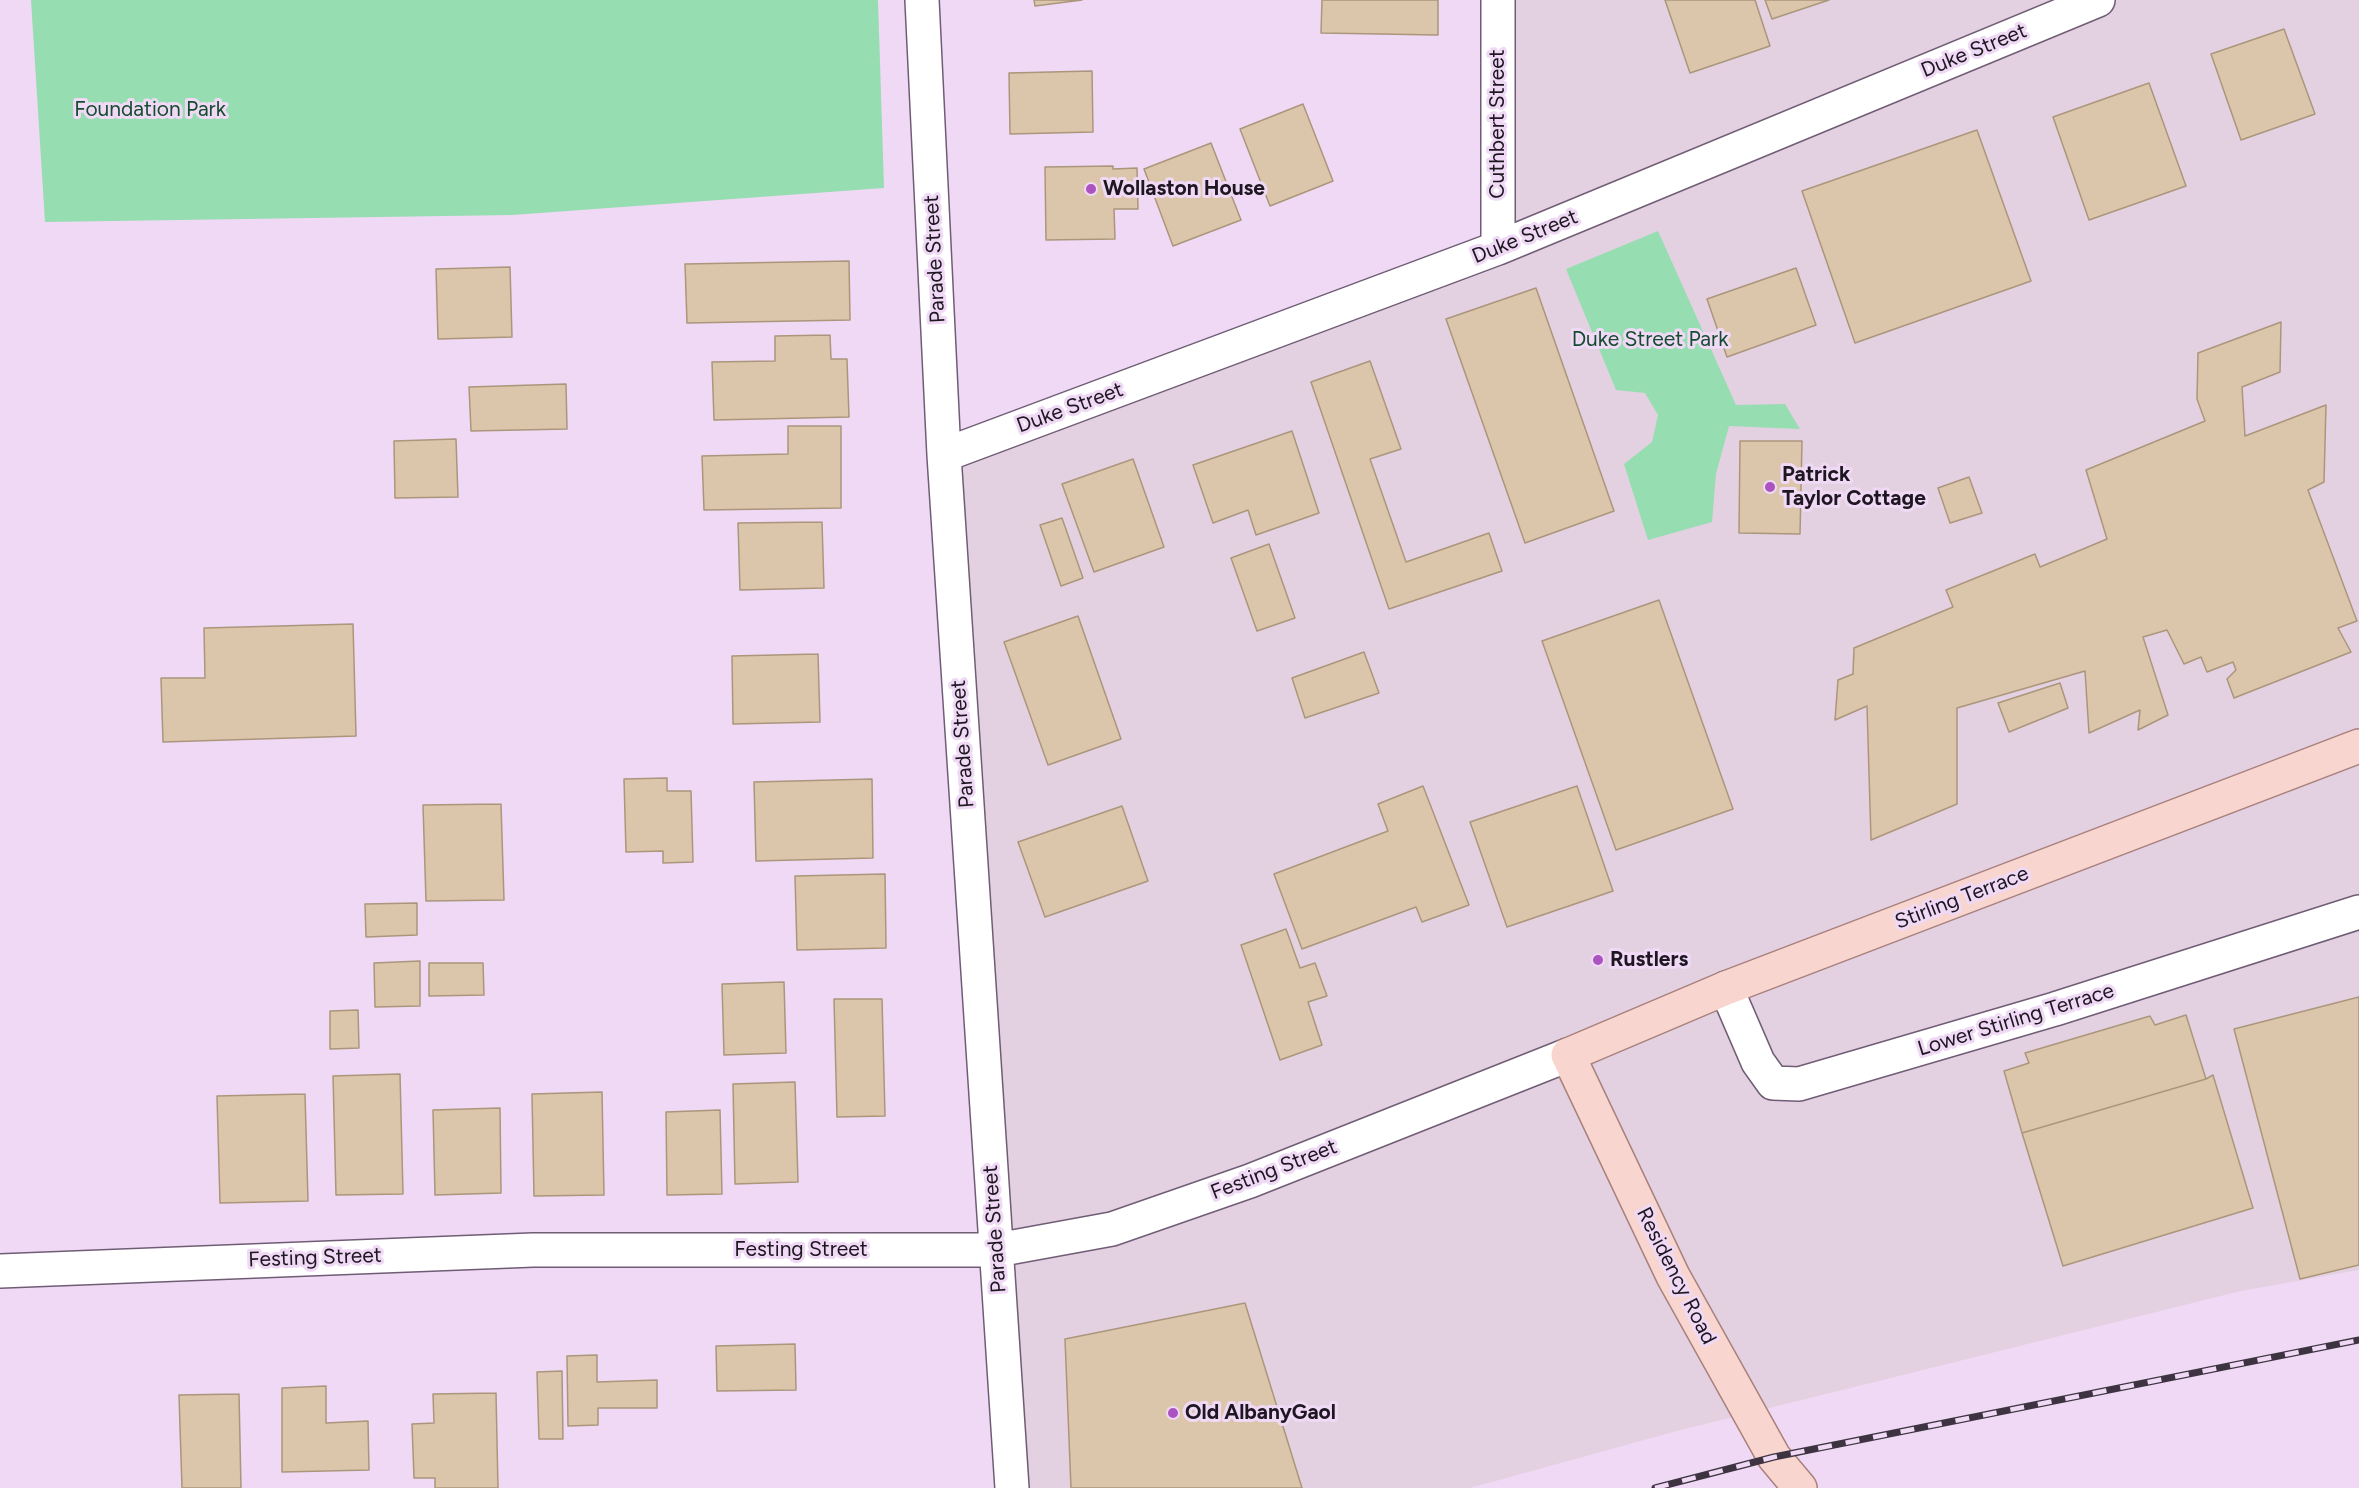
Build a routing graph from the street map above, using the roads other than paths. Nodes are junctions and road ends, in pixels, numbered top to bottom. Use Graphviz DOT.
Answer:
graph roads {
  1 [pos="922,0"];
  2 [pos="1498,0"];
  3 [pos="2098,0"];
  4 [pos="1498,248"];
  5 [pos="944,455"];
  6 [pos="2359,746"];
  7 [pos="2359,912"];
  8 [pos="1726,988"];
  9 [pos="1568,1055"];
  10 [pos="997,1250"];
  11 [pos="0,1271"];
  12 [pos="1012,1488"];
  13 [pos="1800,1488"];
  1 -- 5 [label="street, Parade Street"];
  2 -- 4 [label="street, Cuthbert Street"];
  3 -- 4 [label="street, Duke Street"];
  4 -- 5 [label="street, Duke Street"];
  5 -- 10 [label="street, Parade Street"];
  6 -- 8 [label="main road, Stirling Terrace"];
  7 -- 8 [label="street, Lower Stirling Terrace"];
  8 -- 9 [label="main road, Stirling Terrace"];
  9 -- 10 [label="street, Festing Street"];
  9 -- 13 [label="main road, Residency Road"];
  10 -- 11 [label="street, Festing Street"];
  10 -- 12 [label="street, Parade Street"];
}
